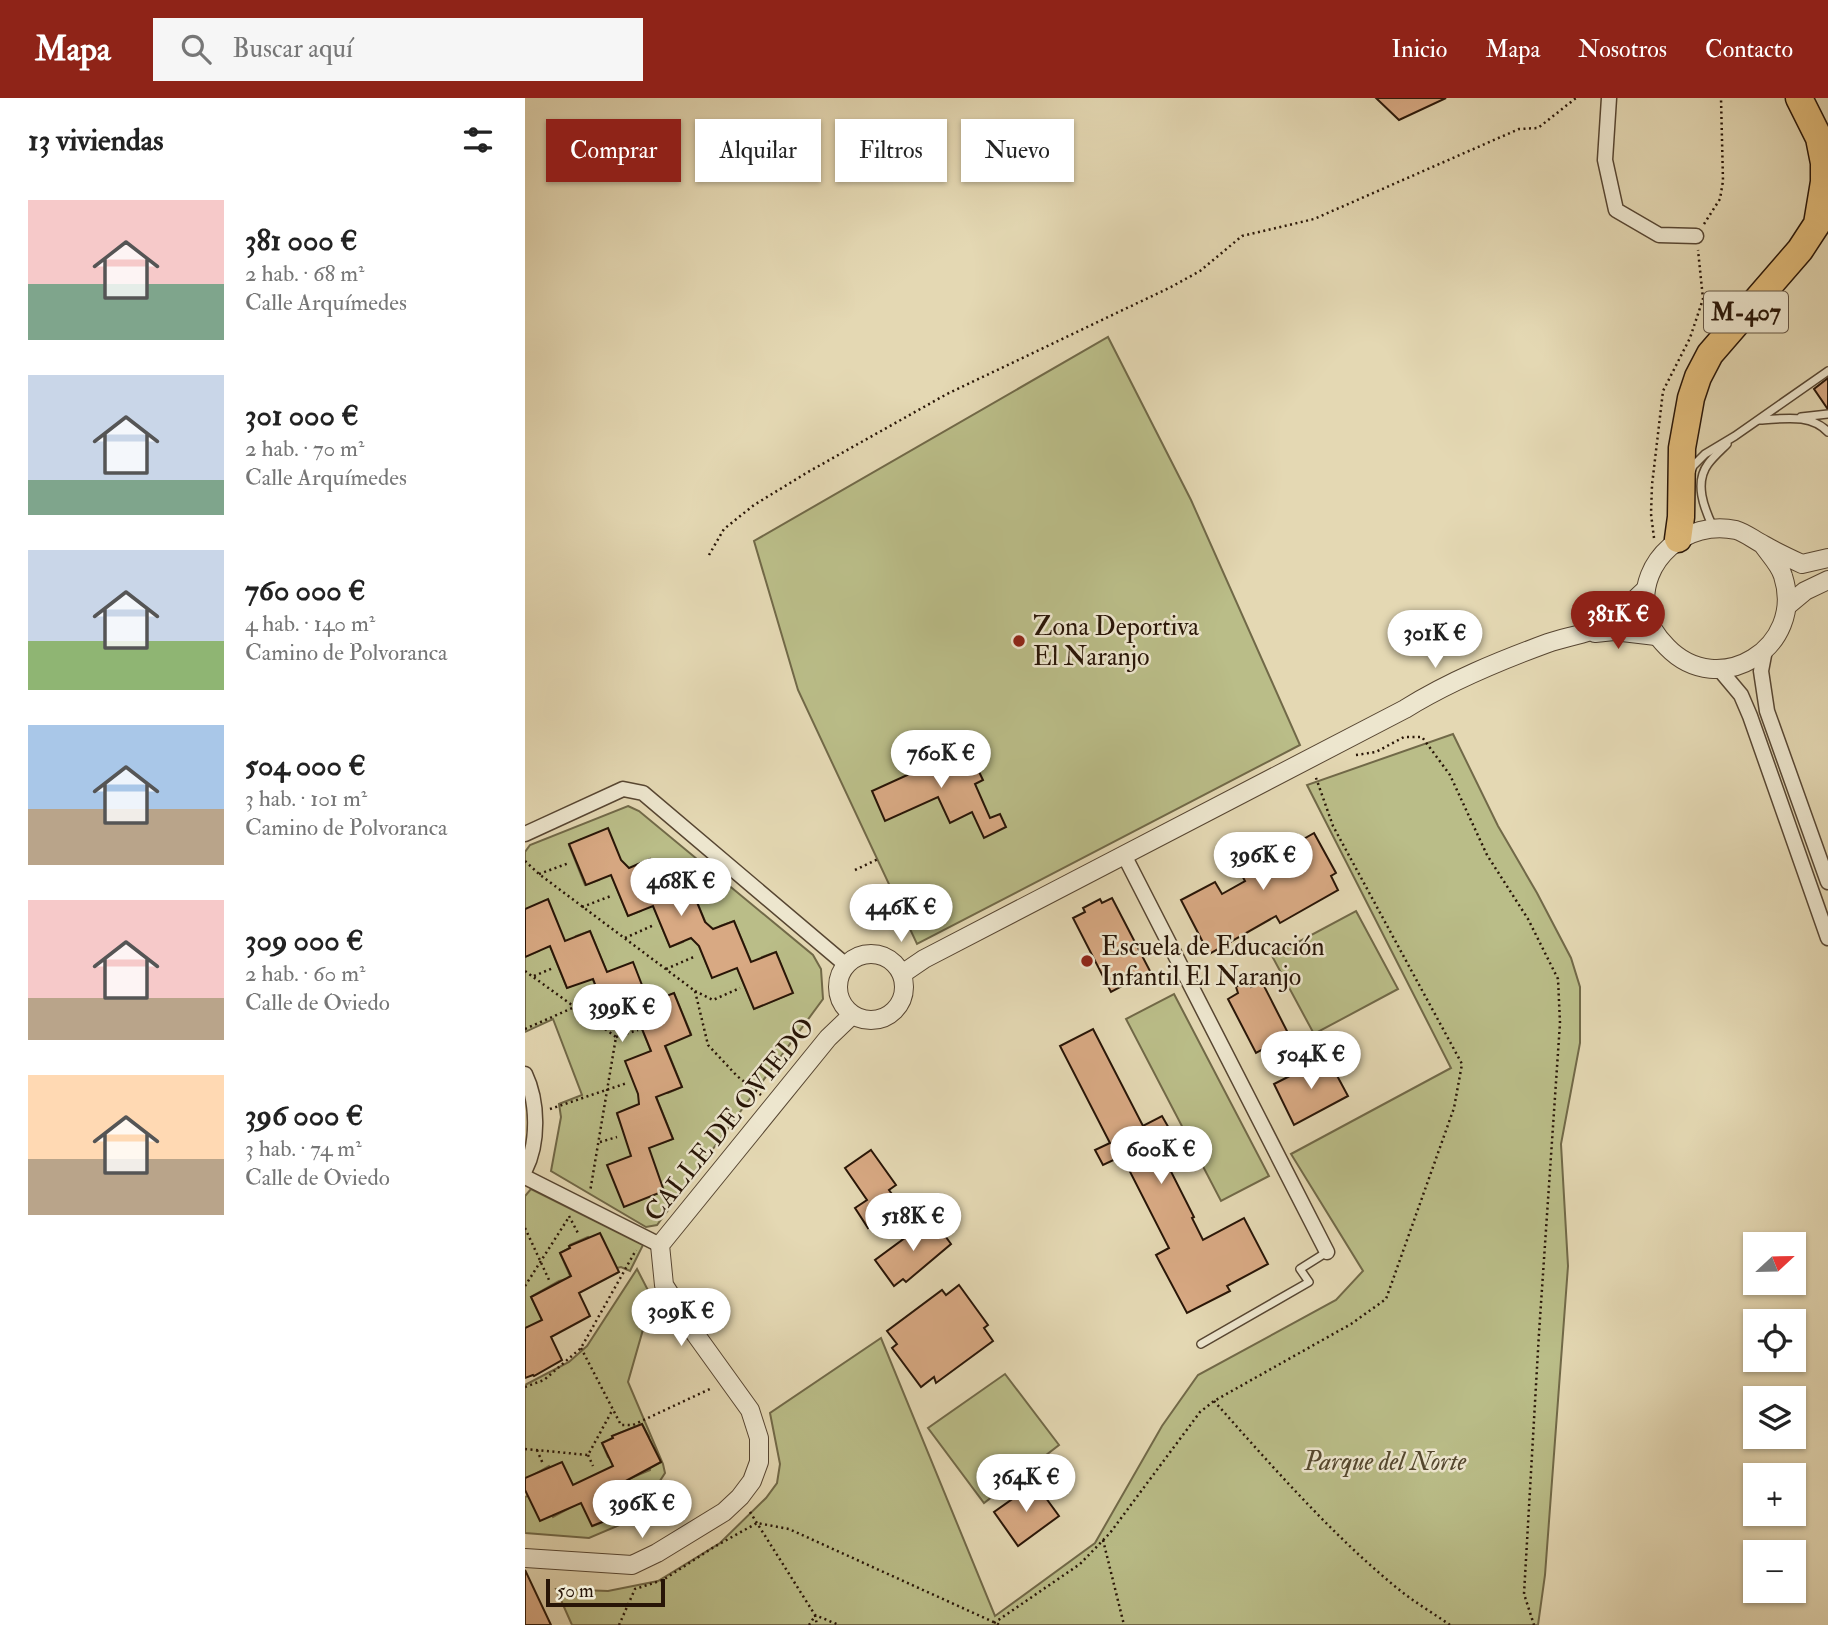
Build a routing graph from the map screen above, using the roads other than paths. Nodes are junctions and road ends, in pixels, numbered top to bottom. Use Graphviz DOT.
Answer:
graph roads {
  1 [pos="1609,98"];
  2 [pos="1799,98"];
  3 [pos="1696,236"];
  4 [pos="1828,371"];
  5 [pos="1828,414"];
  6 [pos="1801,417"];
  7 [pos="1759,420"];
  8 [pos="1827,430"];
  9 [pos="1735,436"];
  10 [pos="1713,527"];
  11 [pos="1679,528"];
  12 [pos="1763,545"];
  13 [pos="1828,558"];
  14 [pos="1828,580"];
  15 [pos="1646,590"];
  16 [pos="1787,606"];
  17 [pos="1581,634"];
  18 [pos="1655,636"];
  19 [pos="1765,650"];
  20 [pos="1720,670"];
  21 [pos="525,834"];
  22 [pos="1124,855"];
  23 [pos="1827,873"];
  24 [pos="1828,938"];
  25 [pos="846,965"];
  26 [pos="902,974"];
  27 [pos="852,1015"];
  28 [pos="525,1074"];
  29 [pos="525,1170"];
  30 [pos="525,1177"];
  31 [pos="660,1245"];
  32 [pos="1328,1252"];
  33 [pos="1201,1344"];
  34 [pos="525,1558"];
  1 -- 3 [label="street"];
  2 -- 11 [label="highway, M-407"];
  4 -- 7 [label="lane"];
  5 -- 6 [label="lane"];
  6 -- 7 [label="lane"];
  6 -- 8 [label="lane"];
  7 -- 9 [label="lane"];
  9 -- 10 [label="lane"];
  9 -- 11 [label="lane"];
  10 -- 11 [label="street"];
  10 -- 12 [label="street"];
  11 -- 15 [label="street"];
  12 -- 13 [label="street"];
  12 -- 16 [label="street"];
  14 -- 16 [label="street"];
  15 -- 17 [label="street"];
  15 -- 18 [label="street"];
  16 -- 19 [label="street"];
  17 -- 18 [label="street"];
  17 -- 22 [label="street"];
  18 -- 20 [label="street"];
  19 -- 20 [label="street"];
  19 -- 23 [label="street"];
  20 -- 24 [label="street"];
  21 -- 25 [label="street"];
  22 -- 26 [label="street"];
  22 -- 32 [label="street"];
  25 -- 26 [label="street"];
  25 -- 27 [label="street"];
  26 -- 27 [label="street"];
  27 -- 31 [label="street, CALLE DE OVIEDO"];
  28 -- 29 [label="street"];
  30 -- 31 [label="street"];
  31 -- 34 [label="street, CALLE DE OVIEDO"];
  32 -- 33 [label="lane"];
}
